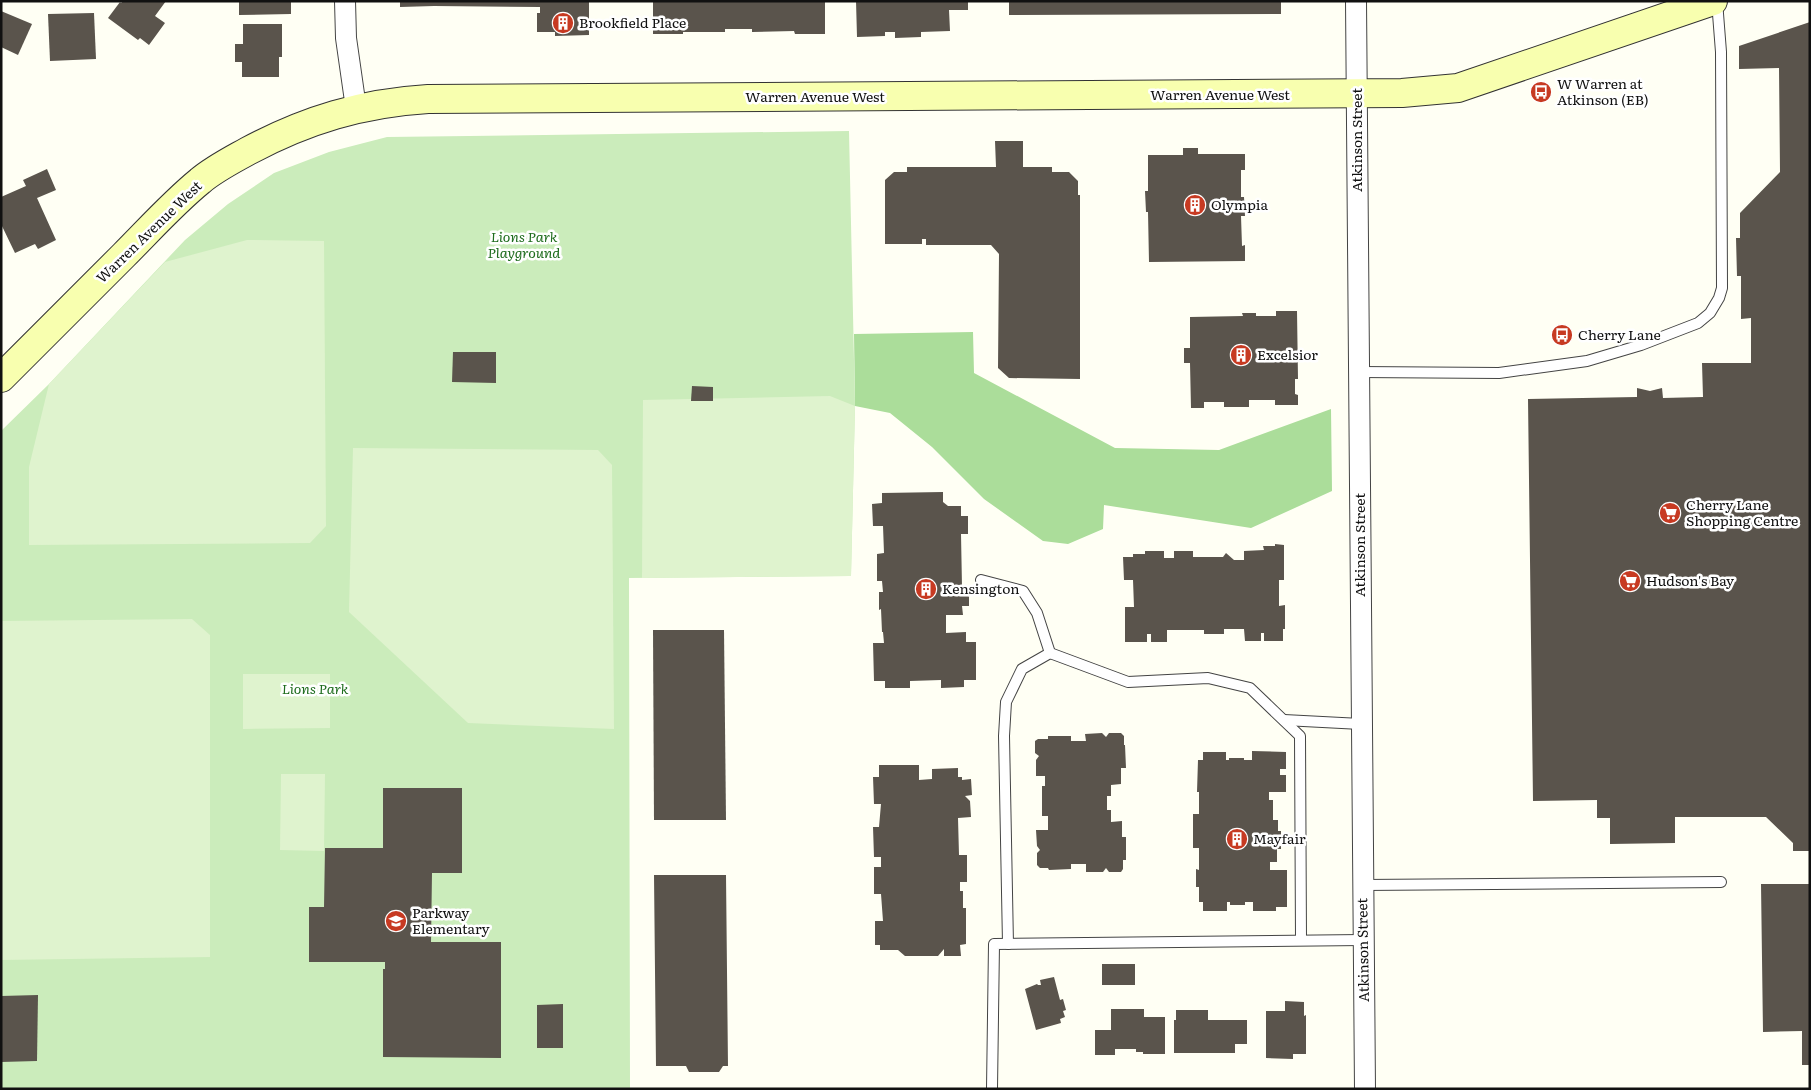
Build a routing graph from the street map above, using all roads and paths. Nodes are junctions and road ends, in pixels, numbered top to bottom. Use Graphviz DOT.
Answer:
graph roads {
  1 [pos="345,1"];
  2 [pos="1356,1"];
  3 [pos="1713,1"];
  4 [pos="1718,1"];
  5 [pos="1356,94"];
  6 [pos="356,108"];
  7 [pos="1358,372"];
  8 [pos="1,378"];
  9 [pos="981,580"];
  10 [pos="1050,652"];
  11 [pos="1284,720"];
  12 [pos="1361,724"];
  13 [pos="1721,882"];
  14 [pos="1363,886"];
  15 [pos="1301,940"];
  16 [pos="1363,940"];
  17 [pos="1008,944"];
  18 [pos="992,1089"];
  19 [pos="1364,1089"];
  1 -- 6 [label="street"];
  2 -- 5 [label="street, Atkinson Street"];
  3 -- 5 [label="street, Warren Avenue West"];
  4 -- 7 [label="lane"];
  5 -- 6 [label="street, Warren Avenue West"];
  5 -- 7 [label="street, Atkinson Street"];
  6 -- 8 [label="street, Warren Avenue West"];
  7 -- 12 [label="street, Atkinson Street"];
  9 -- 10 [label="lane"];
  10 -- 11 [label="lane"];
  10 -- 17 [label="lane"];
  11 -- 12 [label="lane"];
  11 -- 15 [label="lane"];
  12 -- 14 [label="street, Atkinson Street"];
  13 -- 14 [label="lane"];
  14 -- 16 [label="street, Atkinson Street"];
  15 -- 16 [label="lane"];
  15 -- 17 [label="lane"];
  16 -- 19 [label="street, Atkinson Street"];
  17 -- 18 [label="lane"];
}
